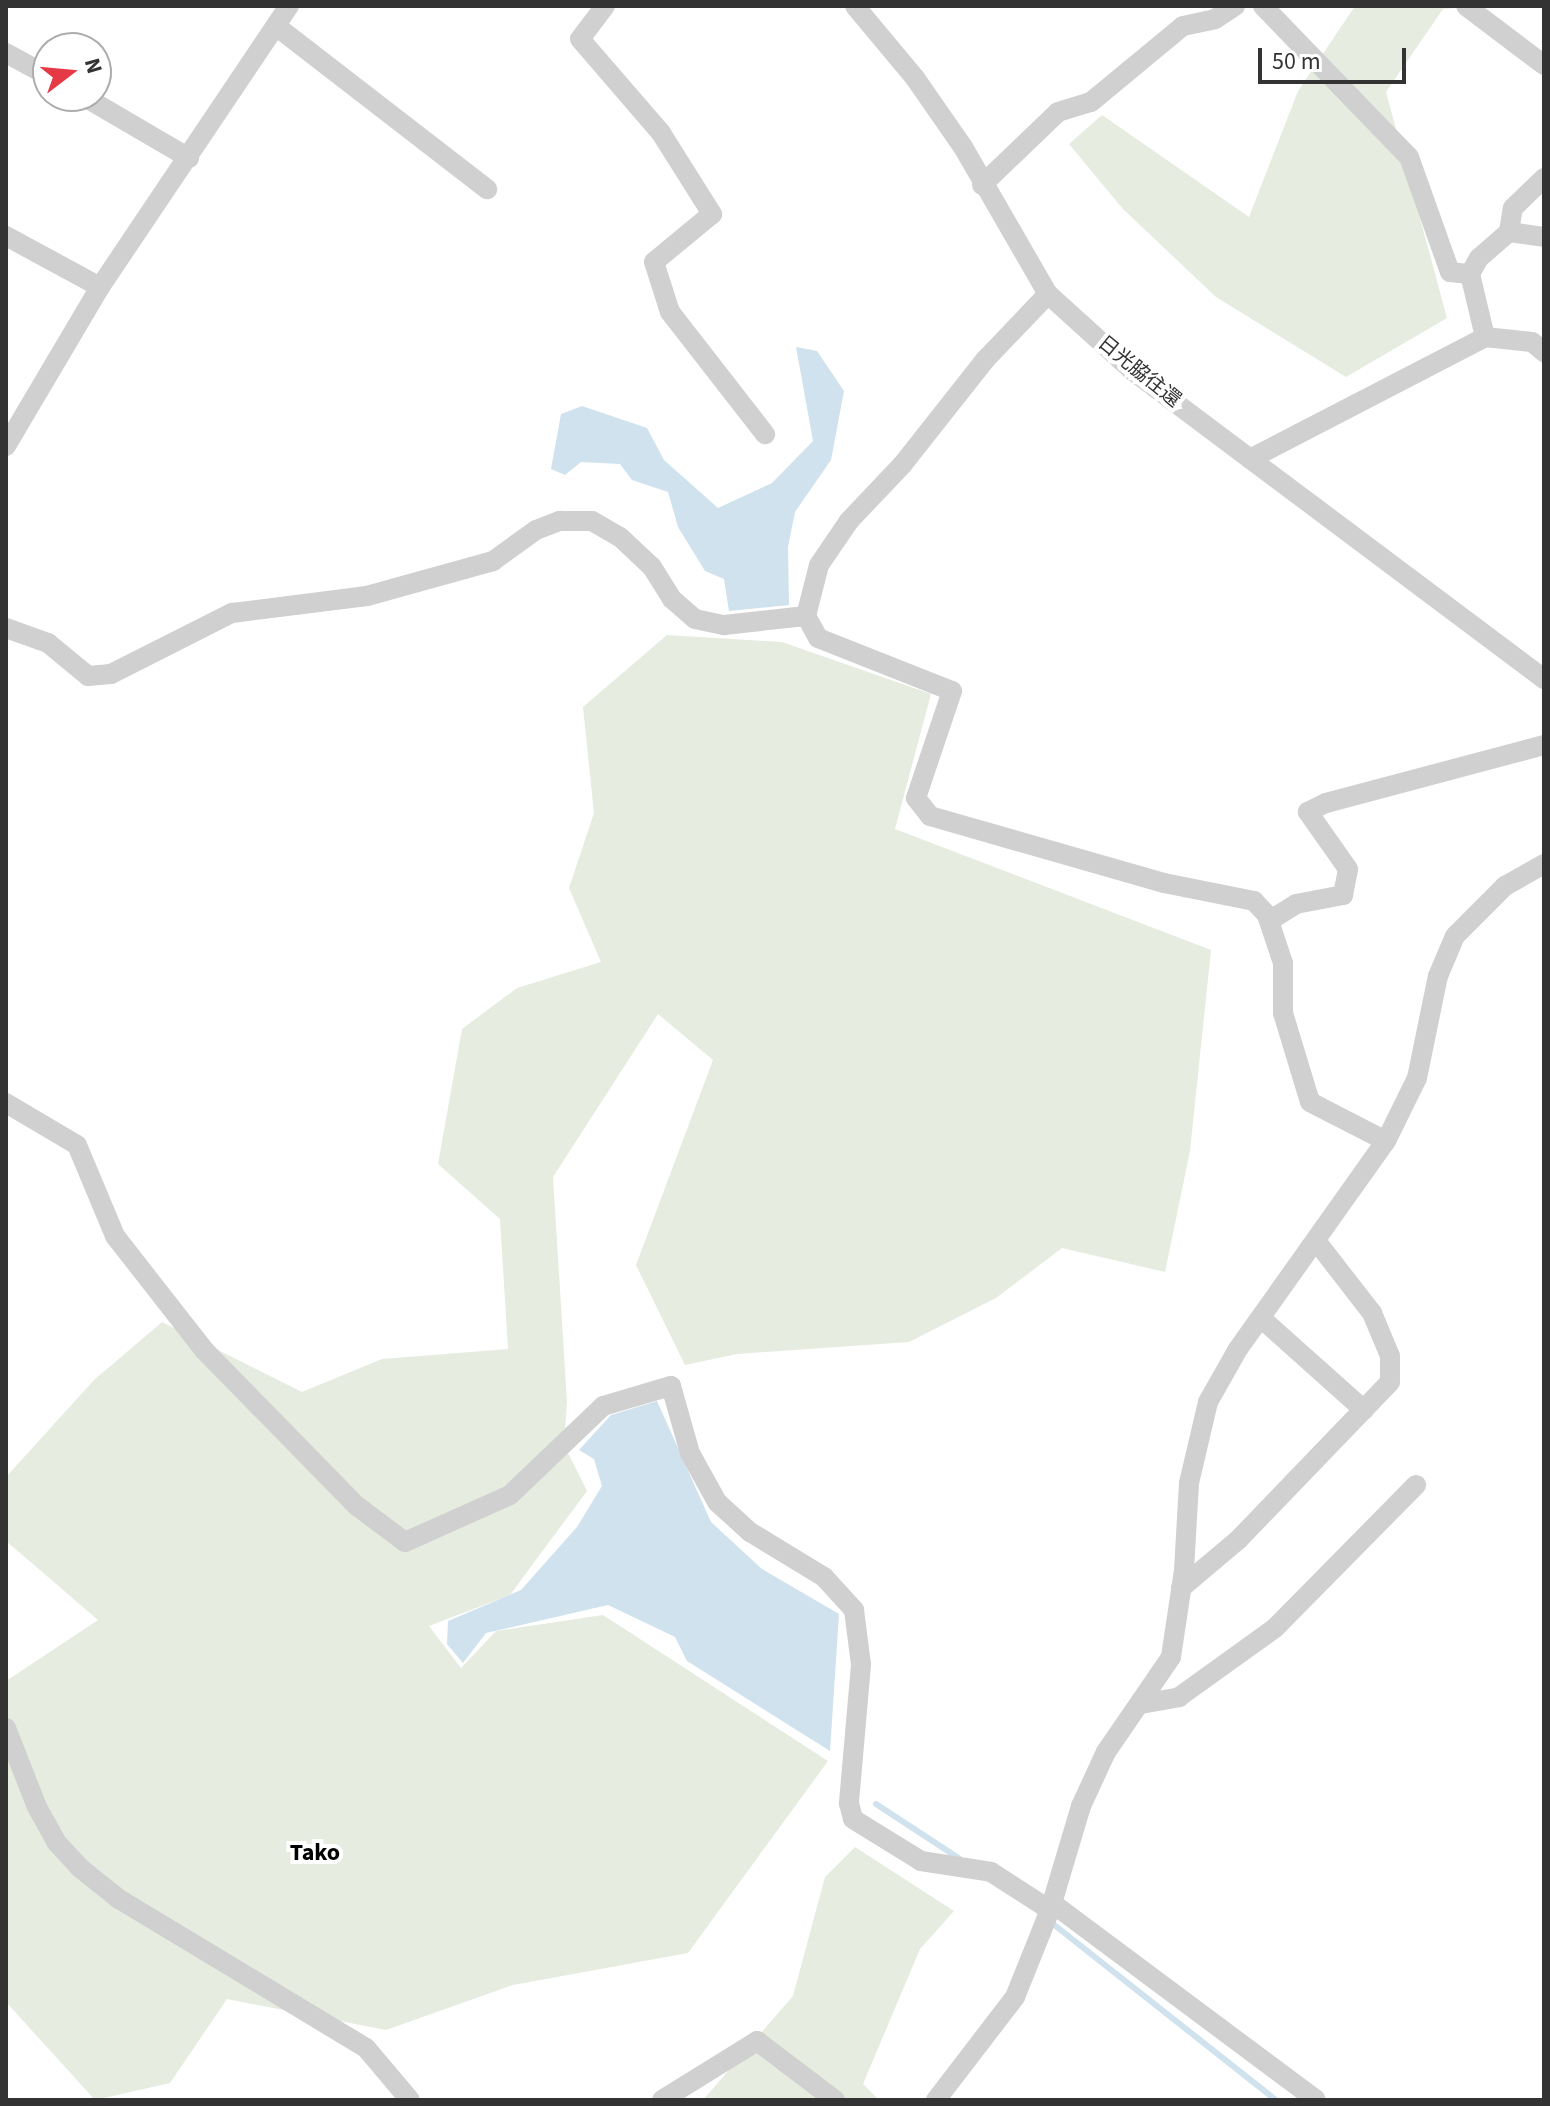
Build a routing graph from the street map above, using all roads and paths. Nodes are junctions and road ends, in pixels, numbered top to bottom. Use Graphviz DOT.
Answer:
graph roads {
  1 [pos="289,6"];
  2 [pos="605,6"];
  3 [pos="855,6"];
  4 [pos="1235,6"];
  5 [pos="1263,6"];
  6 [pos="1466,6"];
  7 [pos="276,26"];
  8 [pos="6,53"];
  9 [pos="1544,65"];
  10 [pos="32,67"];
  11 [pos="110,112"];
  12 [pos="189,158"];
  13 [pos="1544,178"];
  14 [pos="982,185"];
  15 [pos="487,189"];
  16 [pos="1509,232"];
  17 [pos="6,236"];
  18 [pos="1544,237"];
  19 [pos="1470,274"];
  20 [pos="100,287"];
  21 [pos="1048,294"];
  22 [pos="1485,337"];
  23 [pos="1544,352"];
  24 [pos="765,434"];
  25 [pos="6,446"];
  26 [pos="1250,459"];
  27 [pos="806,616"];
  28 [pos="6,628"];
  29 [pos="1544,679"];
  30 [pos="1544,745"];
  31 [pos="1544,864"];
  32 [pos="1269,921"];
  33 [pos="6,1103"];
  34 [pos="1386,1141"];
  35 [pos="1317,1242"];
  36 [pos="1261,1318"];
  37 [pos="1364,1410"];
  38 [pos="1416,1485"];
  39 [pos="1181,1588"];
  40 [pos="1141,1704"];
  41 [pos="6,1728"];
  42 [pos="1051,1906"];
  43 [pos="410,2100"];
  44 [pos="662,2100"];
  45 [pos="835,2100"];
  46 [pos="936,2100"];
  47 [pos="1316,2100"];
  1 -- 7 [label="street"];
  2 -- 24 [label="street"];
  3 -- 14 [label="street, 日光脇往還"];
  4 -- 14 [label="street"];
  5 -- 19 [label="street"];
  6 -- 9 [label="street"];
  7 -- 12 [label="street"];
  7 -- 15 [label="street"];
  8 -- 10 [label="street"];
  11 -- 12 [label="street"];
  12 -- 20 [label="street"];
  13 -- 16 [label="street"];
  14 -- 21 [label="street, 日光脇往還"];
  16 -- 18 [label="street"];
  16 -- 19 [label="street"];
  17 -- 20 [label="street"];
  19 -- 22 [label="street"];
  20 -- 25 [label="street"];
  21 -- 26 [label="street, 日光脇往還"];
  21 -- 27 [label="street"];
  22 -- 23 [label="street"];
  22 -- 26 [label="street"];
  26 -- 29 [label="street, 日光脇往還"];
  27 -- 28 [label="street"];
  27 -- 32 [label="street"];
  30 -- 32 [label="street"];
  31 -- 34 [label="street"];
  32 -- 34 [label="street"];
  33 -- 42 [label="street"];
  34 -- 35 [label="street"];
  35 -- 36 [label="street"];
  35 -- 37 [label="street"];
  36 -- 37 [label="street"];
  36 -- 39 [label="street"];
  37 -- 39 [label="street"];
  38 -- 40 [label="street"];
  39 -- 40 [label="street"];
  40 -- 42 [label="street"];
  41 -- 43 [label="street"];
  42 -- 46 [label="street"];
  42 -- 47 [label="street"];
  44 -- 45 [label="street"];
}
